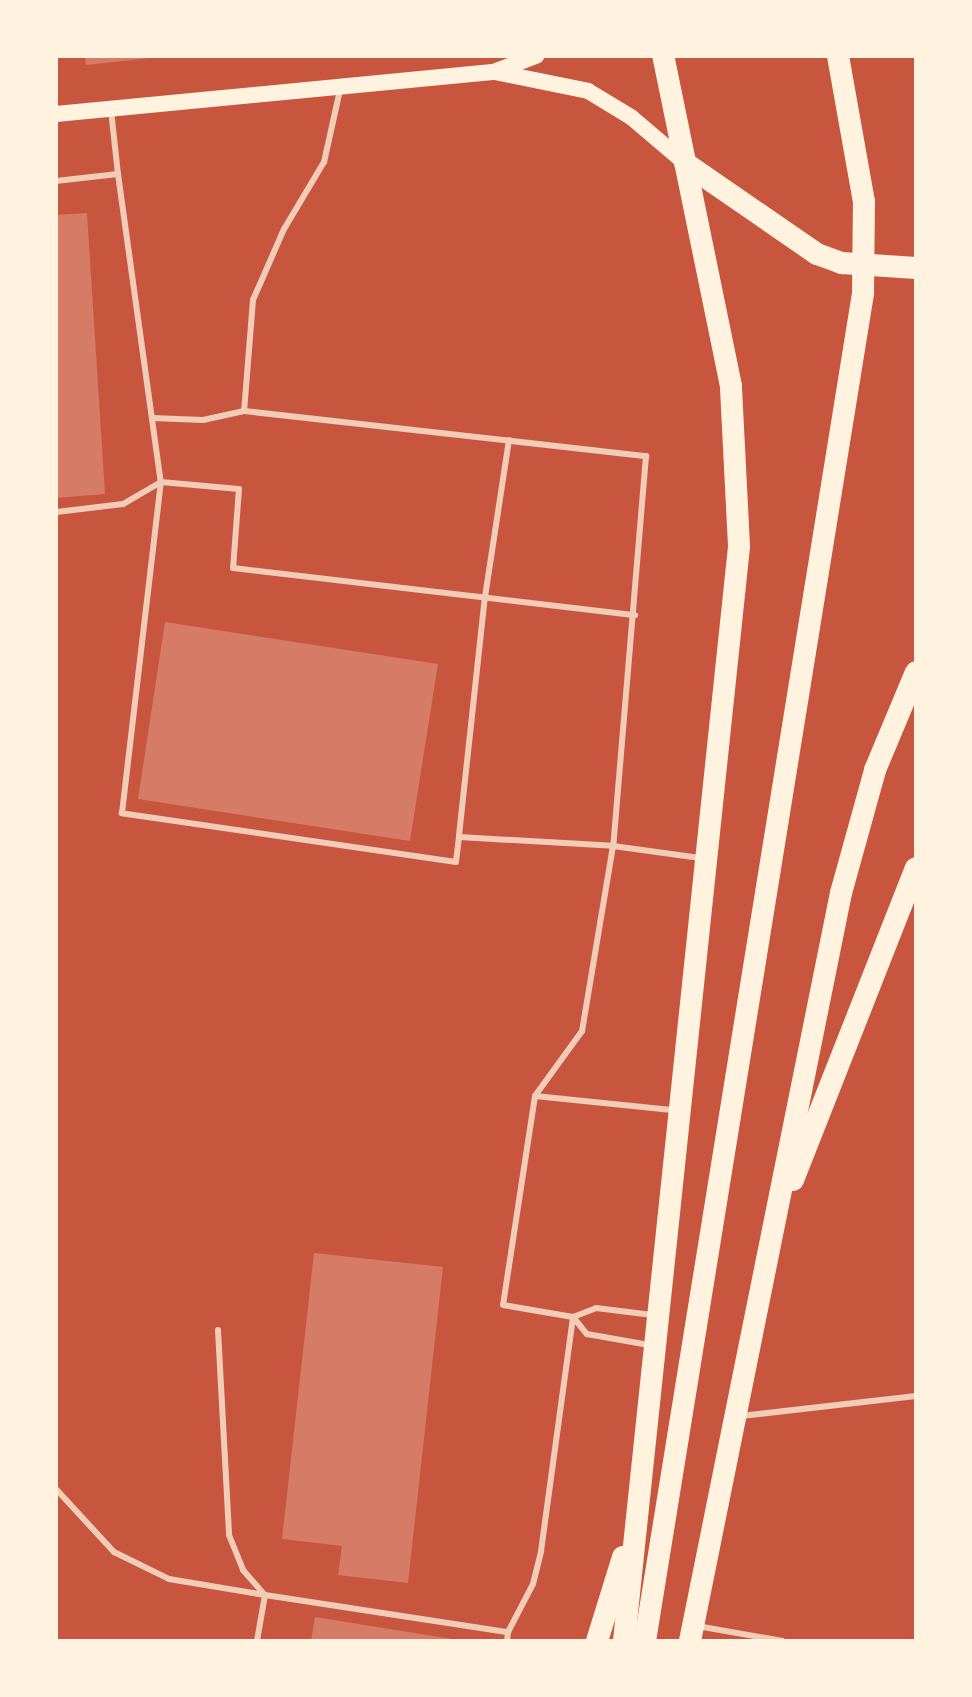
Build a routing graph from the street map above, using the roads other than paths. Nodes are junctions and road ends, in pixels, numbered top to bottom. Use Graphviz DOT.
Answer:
graph roads {
  1 [pos="536,56"];
  2 [pos="663,56"];
  3 [pos="838,56"];
  4 [pos="495,72"];
  5 [pos="341,87"];
  6 [pos="111,109"];
  7 [pos="56,114"];
  8 [pos="685,163"];
  9 [pos="118,174"];
  10 [pos="56,181"];
  11 [pos="916,268"];
  12 [pos="244,411"];
  13 [pos="152,418"];
  14 [pos="509,440"];
  15 [pos="161,482"];
  16 [pos="56,512"];
  17 [pos="485,596"];
  18 [pos="635,615"];
  19 [pos="915,674"];
  20 [pos="459,837"];
  21 [pos="613,846"];
  22 [pos="709,859"];
  23 [pos="916,868"];
  24 [pos="535,1096"];
  25 [pos="682,1111"];
  26 [pos="772,1234"];
  27 [pos="659,1316"];
  28 [pos="573,1317"];
  29 [pos="218,1330"];
  30 [pos="656,1346"];
  31 [pos="916,1396"];
  32 [pos="734,1416"];
  33 [pos="56,1489"];
  34 [pos="635,1518"];
  35 [pos="265,1595"];
  36 [pos="508,1632"];
  37 [pos="692,1633"];
  38 [pos="257,1641"];
  39 [pos="507,1641"];
  40 [pos="597,1641"];
  41 [pos="624,1641"];
  42 [pos="645,1641"];
  43 [pos="783,1641"];
  1 -- 4 [label="main road"];
  2 -- 8 [label="highway"];
  3 -- 42 [label="highway"];
  4 -- 5 [label="main road"];
  4 -- 8 [label="main road"];
  5 -- 6 [label="main road"];
  5 -- 12 [label="lane"];
  6 -- 7 [label="main road"];
  6 -- 9 [label="lane"];
  8 -- 11 [label="highway"];
  8 -- 22 [label="highway"];
  9 -- 10 [label="lane"];
  9 -- 13 [label="lane"];
  12 -- 13 [label="lane"];
  12 -- 14 [label="lane"];
  13 -- 15 [label="lane"];
  14 -- 17 [label="lane"];
  14 -- 18 [label="lane"];
  15 -- 16 [label="lane"];
  15 -- 17 [label="lane"];
  15 -- 20 [label="lane"];
  17 -- 18 [label="lane"];
  17 -- 20 [label="lane"];
  18 -- 21 [label="lane"];
  19 -- 26 [label="highway"];
  20 -- 21 [label="lane"];
  21 -- 22 [label="lane"];
  21 -- 24 [label="lane"];
  22 -- 25 [label="highway"];
  23 -- 26 [label="highway"];
  24 -- 25 [label="lane"];
  24 -- 28 [label="lane"];
  25 -- 27 [label="highway"];
  26 -- 32 [label="highway"];
  27 -- 28 [label="lane"];
  27 -- 30 [label="highway"];
  28 -- 30 [label="lane"];
  28 -- 36 [label="lane"];
  29 -- 35 [label="lane"];
  30 -- 34 [label="highway"];
  31 -- 32 [label="lane"];
  32 -- 37 [label="highway"];
  33 -- 35 [label="lane"];
  34 -- 40 [label="highway"];
  34 -- 41 [label="highway"];
  35 -- 36 [label="lane"];
  35 -- 38 [label="lane"];
  36 -- 39 [label="lane"];
  37 -- 43 [label="lane"];
}
